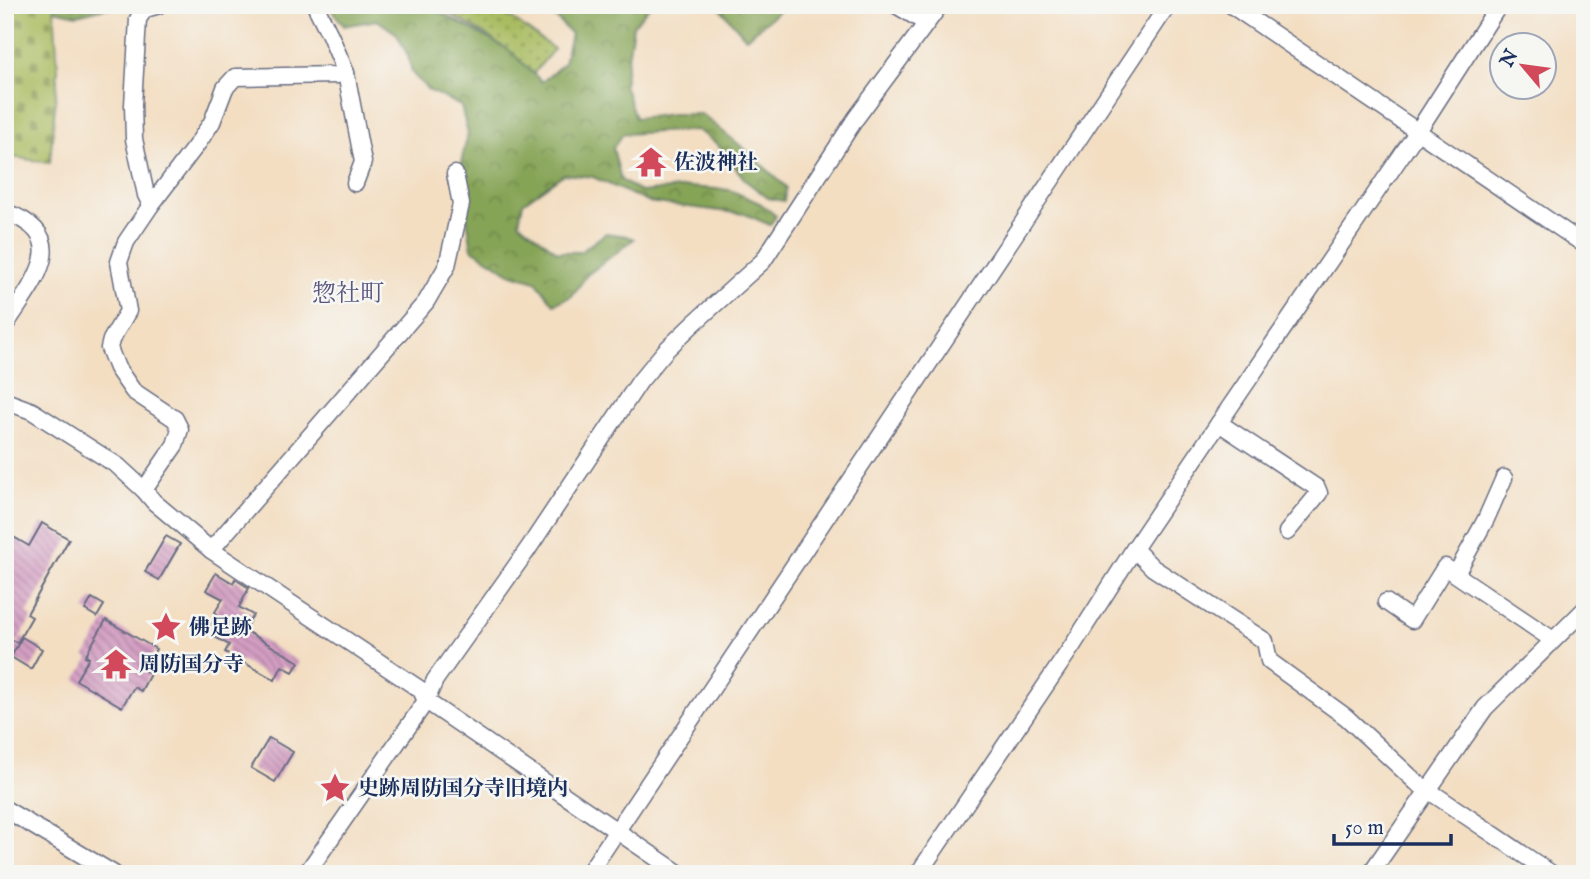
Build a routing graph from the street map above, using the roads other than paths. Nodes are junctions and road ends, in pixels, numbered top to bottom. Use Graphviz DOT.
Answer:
graph roads {
  1 [pos="159,5"];
  2 [pos="316,5"];
  3 [pos="896,5"];
  4 [pos="940,5"];
  5 [pos="1168,5"];
  6 [pos="1231,5"];
  7 [pos="1492,8"];
  8 [pos="926,23"];
  9 [pos="346,73"];
  10 [pos="1418,131"];
  11 [pos="455,174"];
  12 [pos="355,183"];
  13 [pos="151,205"];
  14 [pos="5,212"];
  15 [pos="1585,245"];
  16 [pos="5,326"];
  17 [pos="5,401"];
  18 [pos="1219,423"];
  19 [pos="1504,478"];
  20 [pos="144,490"];
  21 [pos="1287,532"];
  22 [pos="1134,549"];
  23 [pos="211,550"];
  24 [pos="1456,574"];
  25 [pos="1386,602"];
  26 [pos="1585,609"];
  27 [pos="1553,640"];
  28 [pos="426,701"];
  29 [pos="1428,789"];
  30 [pos="6,810"];
  31 [pos="618,831"];
  32 [pos="114,874"];
  33 [pos="306,874"];
  34 [pos="588,874"];
  35 [pos="680,874"];
  36 [pos="918,874"];
  37 [pos="1370,874"];
  38 [pos="1552,874"];
  1 -- 13 [label="street"];
  2 -- 9 [label="street"];
  3 -- 8 [label="street"];
  4 -- 8 [label="street"];
  5 -- 31 [label="street"];
  6 -- 10 [label="street"];
  7 -- 10 [label="street"];
  8 -- 28 [label="street"];
  9 -- 12 [label="street"];
  9 -- 13 [label="street"];
  10 -- 15 [label="street"];
  10 -- 18 [label="street"];
  11 -- 23 [label="street"];
  13 -- 20 [label="street"];
  14 -- 16 [label="street"];
  17 -- 20 [label="street"];
  18 -- 21 [label="street"];
  18 -- 22 [label="street"];
  19 -- 24 [label="street"];
  20 -- 23 [label="street"];
  22 -- 29 [label="street"];
  22 -- 36 [label="street"];
  23 -- 28 [label="street"];
  24 -- 25 [label="street"];
  24 -- 27 [label="street"];
  26 -- 27 [label="street"];
  27 -- 29 [label="street"];
  28 -- 31 [label="street"];
  28 -- 33 [label="street"];
  29 -- 37 [label="street"];
  29 -- 38 [label="street"];
  30 -- 32 [label="street"];
  31 -- 34 [label="street"];
  31 -- 35 [label="street"];
}
